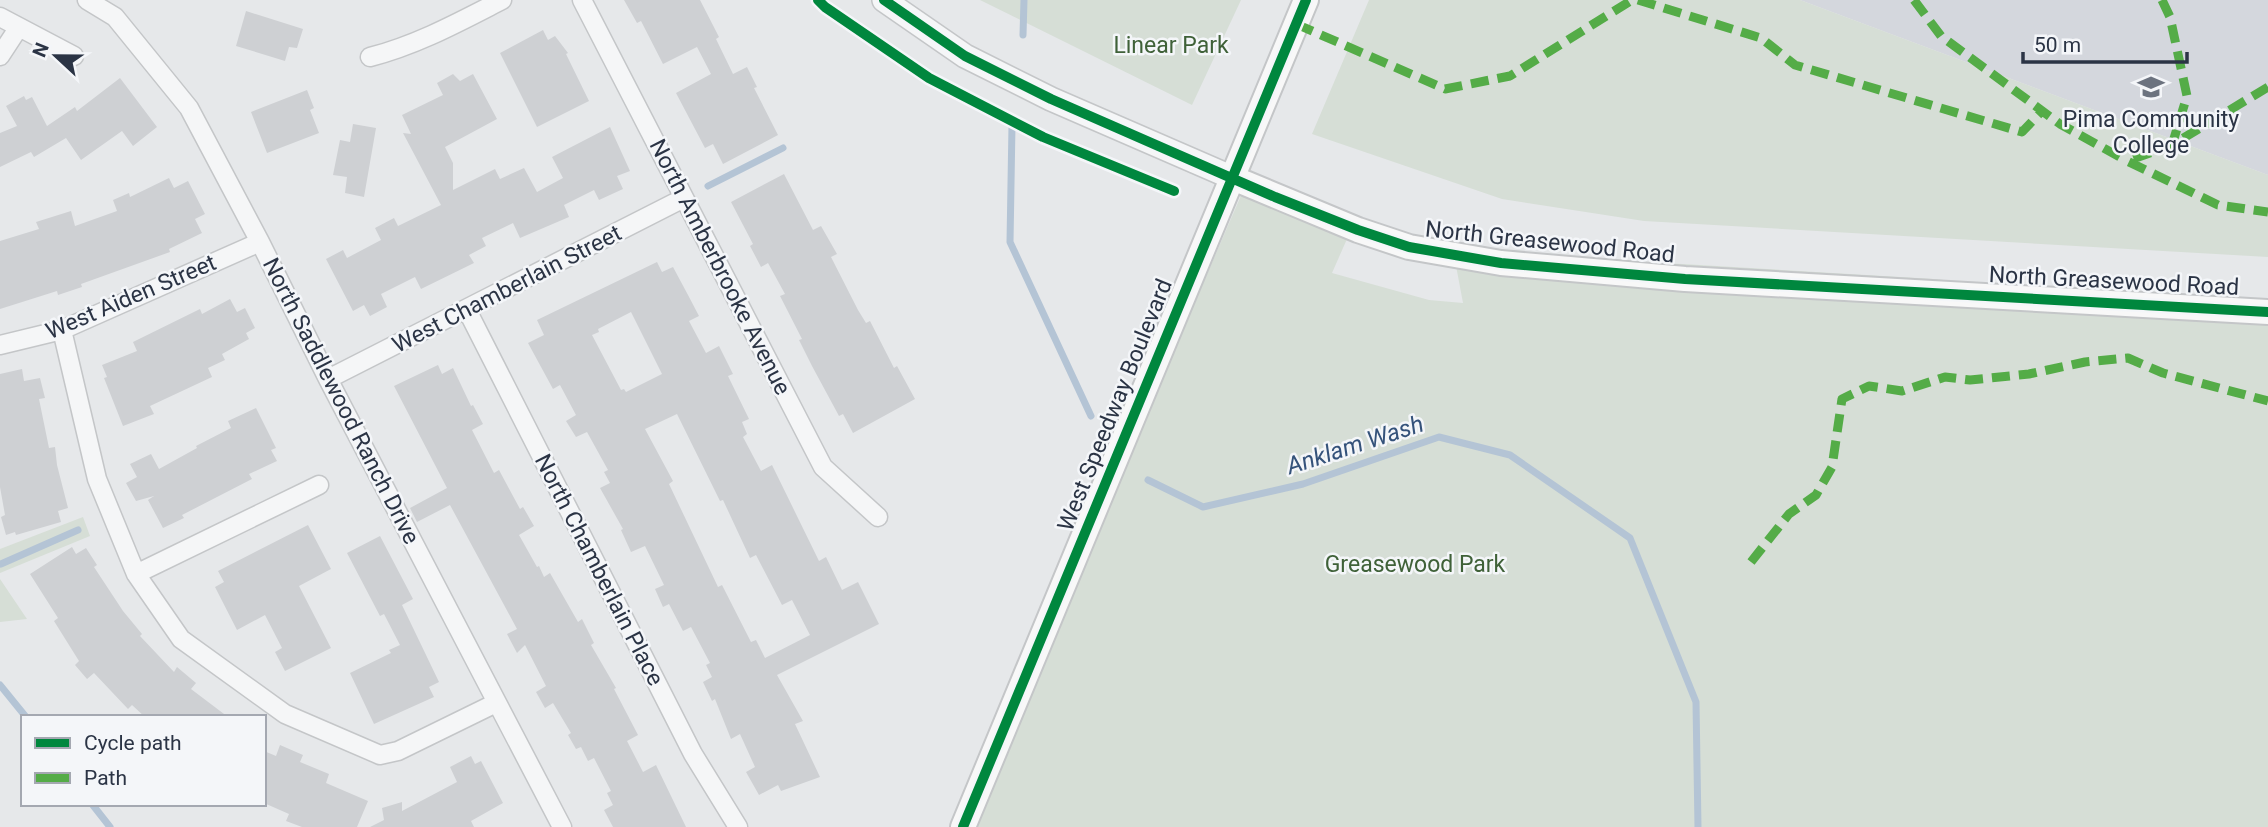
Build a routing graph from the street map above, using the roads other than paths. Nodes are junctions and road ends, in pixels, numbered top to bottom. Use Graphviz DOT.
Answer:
graph roads {
  1 [pos="87,0"];
  2 [pos="502,0"];
  3 [pos="582,0"];
  4 [pos="884,0"];
  5 [pos="1306,0"];
  6 [pos="0,17"];
  7 [pos="19,27"];
  8 [pos="74,55"];
  9 [pos="0,57"];
  10 [pos="370,57"];
  11 [pos="1233,178"];
  12 [pos="684,198"];
  13 [pos="260,242"];
  14 [pos="467,310"];
  15 [pos="2268,312"];
  16 [pos="62,330"];
  17 [pos="0,345"];
  18 [pos="328,379"];
  19 [pos="319,485"];
  20 [pos="878,517"];
  21 [pos="136,575"];
  22 [pos="496,703"];
  23 [pos="562,827"];
  24 [pos="738,827"];
  25 [pos="963,827"];
  1 -- 13 [label="street, North Saddlewood Ranch Drive"];
  2 -- 10 [label="street"];
  3 -- 12 [label="street, North Amberbrooke Avenue"];
  4 -- 11 [label="street, North Greasewood Road"];
  5 -- 11 [label="main road, West Speedway Boulevard"];
  6 -- 7 [label="street"];
  7 -- 8 [label="street"];
  7 -- 9 [label="street"];
  11 -- 15 [label="main road, North Greasewood Road"];
  11 -- 25 [label="main road, West Speedway Boulevard"];
  12 -- 14 [label="street, West Chamberlain Street"];
  12 -- 20 [label="street, North Amberbrooke Avenue"];
  13 -- 16 [label="street, West Aiden Street"];
  13 -- 18 [label="street, North Saddlewood Ranch Drive"];
  14 -- 18 [label="street, West Chamberlain Street"];
  14 -- 24 [label="street, North Chamberlain Place"];
  16 -- 17 [label="street, West Aiden Street"];
  16 -- 21 [label="street"];
  18 -- 22 [label="street, North Saddlewood Ranch Drive"];
  19 -- 21 [label="street"];
  21 -- 22 [label="street"];
  22 -- 23 [label="street, North Saddlewood Ranch Drive"];
}
